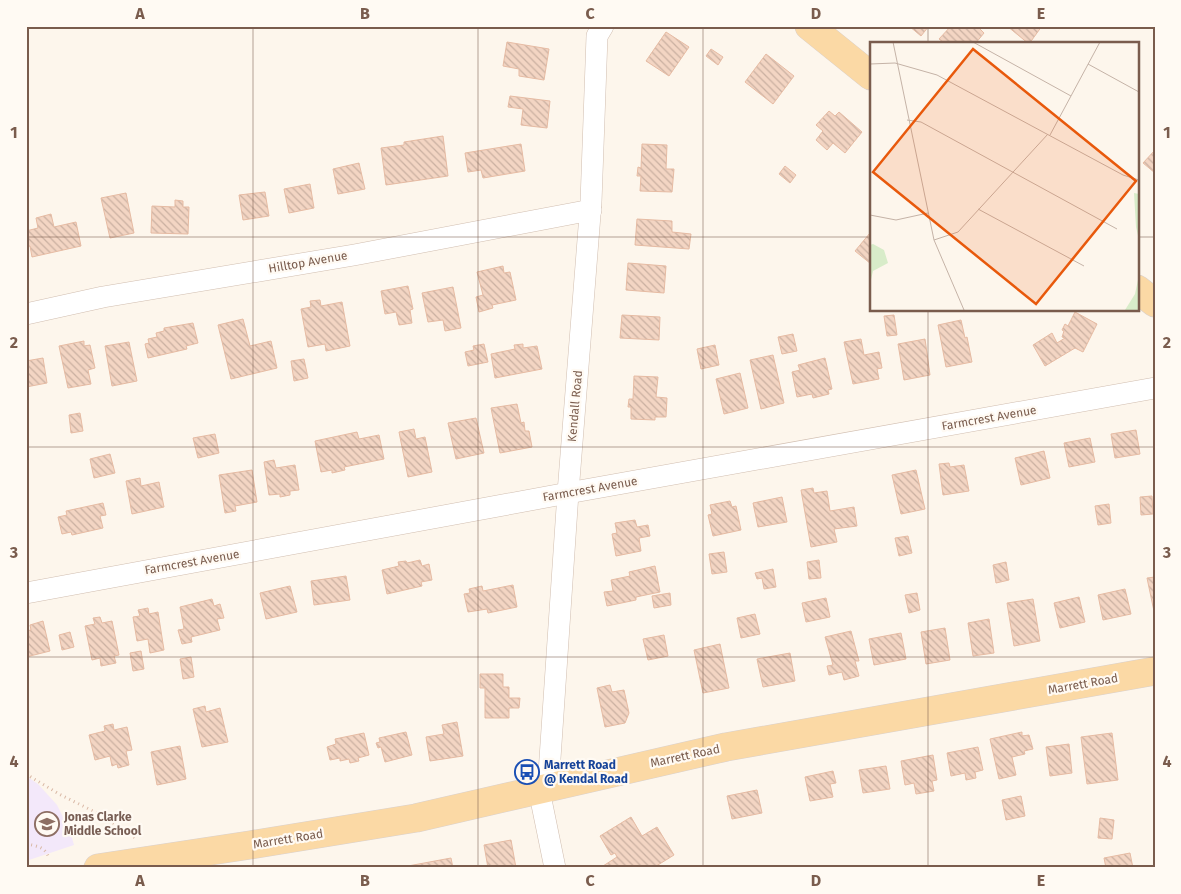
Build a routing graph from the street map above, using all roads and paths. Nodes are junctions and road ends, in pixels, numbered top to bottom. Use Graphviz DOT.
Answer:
graph roads {
  1 [pos="603,26"];
  2 [pos="809,26"];
  3 [pos="870,75"];
  4 [pos="590,210"];
  5 [pos="1138,291"];
  6 [pos="1155,303"];
  7 [pos="26,314"];
  8 [pos="1155,388"];
  9 [pos="568,493"];
  10 [pos="26,592"];
  11 [pos="1155,671"];
  12 [pos="26,774"];
  13 [pos="544,789"];
  14 [pos="137,839"];
  15 [pos="26,844"];
  16 [pos="49,858"];
  17 [pos="98,868"];
  18 [pos="555,868"];
  1 -- 4 [label="street, Kendall Road"];
  2 -- 3 [label="main road"];
  4 -- 7 [label="street, Hilltop Avenue"];
  4 -- 9 [label="street, Kendall Road"];
  5 -- 6 [label="main road"];
  8 -- 9 [label="street, Farmcrest Avenue"];
  9 -- 10 [label="street, Farmcrest Avenue"];
  9 -- 13 [label="street, Kendall Road"];
  11 -- 13 [label="main road, Marrett Road"];
  12 -- 14 [label="path"];
  13 -- 17 [label="main road, Marrett Road"];
  13 -- 18 [label="street, Kendall Road"];
  15 -- 16 [label="path"];
}
